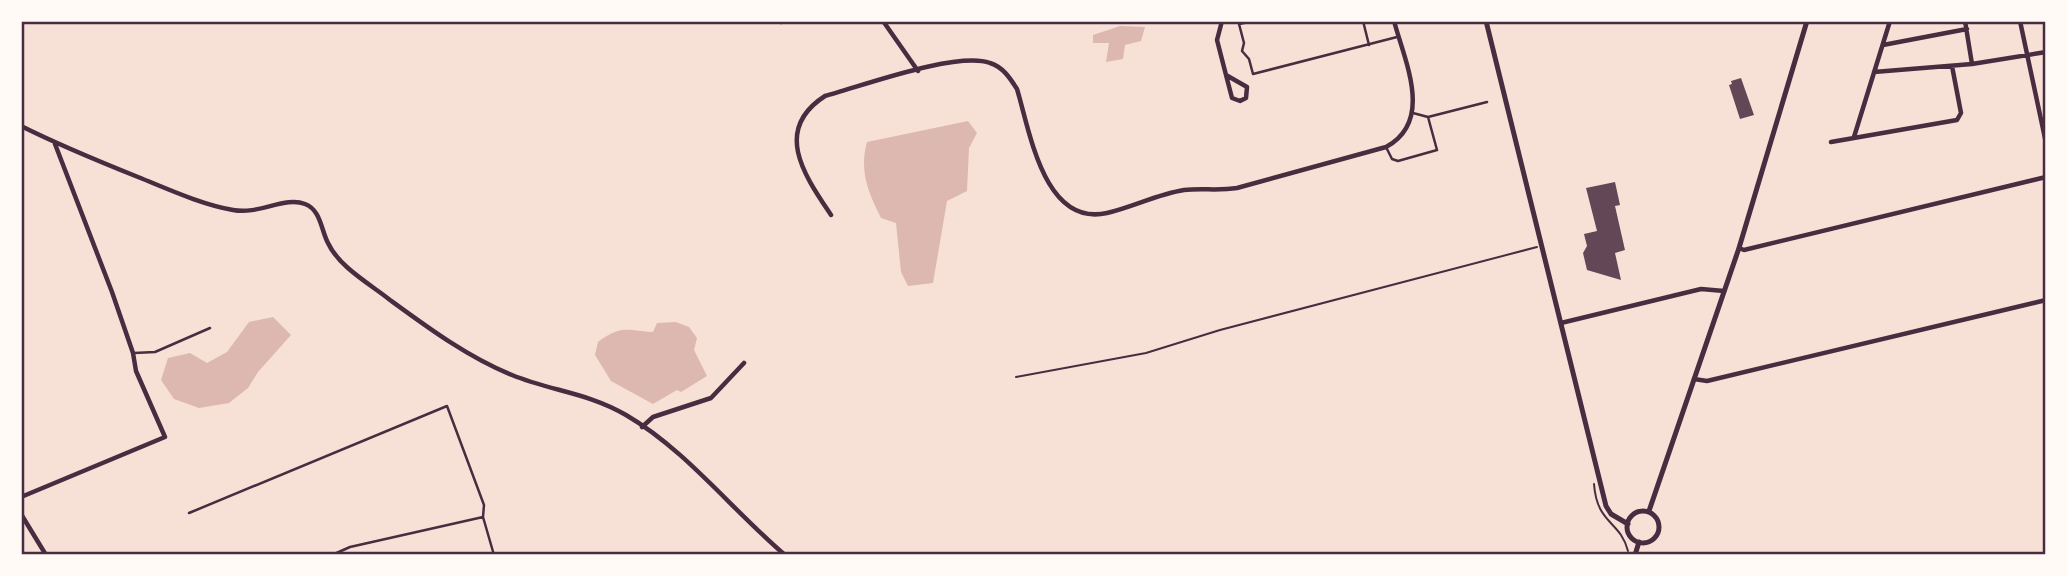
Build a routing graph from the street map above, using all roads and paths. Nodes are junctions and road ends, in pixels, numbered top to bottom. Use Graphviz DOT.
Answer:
graph roads {
  1 [pos="883,21"];
  2 [pos="1222,21"];
  3 [pos="1254,21"];
  4 [pos="1363,21"];
  5 [pos="1394,21"];
  6 [pos="1486,21"];
  7 [pos="1807,21"];
  8 [pos="1890,21"];
  9 [pos="1965,21"];
  10 [pos="2020,21"];
  11 [pos="1967,29"];
  12 [pos="1398,37"];
  13 [pos="1369,45"];
  14 [pos="1884,45"];
  15 [pos="2046,52"];
  16 [pos="2027,57"];
  17 [pos="1972,64"];
  18 [pos="1952,66"];
  19 [pos="918,71"];
  20 [pos="1874,72"];
  21 [pos="1226,75"];
  22 [pos="1488,102"];
  23 [pos="1413,113"];
  24 [pos="1428,117"];
  25 [pos="21,127"];
  26 [pos="1854,137"];
  27 [pos="1831,142"];
  28 [pos="55,143"];
  29 [pos="2046,143"];
  30 [pos="1386,147"];
  31 [pos="2046,177"];
  32 [pos="831,215"];
  33 [pos="1542,246"];
  34 [pos="1739,248"];
  35 [pos="1724,291"];
  36 [pos="2046,300"];
  37 [pos="1561,323"];
  38 [pos="210,328"];
  39 [pos="134,353"];
  40 [pos="744,363"];
  41 [pos="1016,377"];
  42 [pos="1694,379"];
  43 [pos="642,427"];
  44 [pos="21,497"];
  45 [pos="1649,512"];
  46 [pos="189,513"];
  47 [pos="21,514"];
  48 [pos="483,517"];
  49 [pos="1628,523"];
  50 [pos="1639,542"];
  51 [pos="46,555"];
  52 [pos="332,555"];
  53 [pos="494,555"];
  54 [pos="785,555"];
  55 [pos="1636,555"];
  1 -- 19 [label="street"];
  2 -- 21 [label="street"];
  3 -- 13 [label="lane"];
  4 -- 13 [label="lane"];
  5 -- 12 [label="street"];
  6 -- 33 [label="street"];
  7 -- 34 [label="street"];
  8 -- 14 [label="street"];
  9 -- 11 [label="street"];
  10 -- 16 [label="street"];
  11 -- 14 [label="street"];
  11 -- 17 [label="street"];
  12 -- 13 [label="lane"];
  12 -- 23 [label="street"];
  14 -- 20 [label="street"];
  15 -- 16 [label="street"];
  16 -- 17 [label="street"];
  16 -- 29 [label="street"];
  17 -- 18 [label="street"];
  18 -- 20 [label="street"];
  18 -- 26 [label="street"];
  19 -- 30 [label="street"];
  19 -- 32 [label="street"];
  20 -- 26 [label="street"];
  21 -- 21 [label="street"];
  22 -- 24 [label="lane"];
  23 -- 24 [label="lane"];
  23 -- 30 [label="street"];
  24 -- 30 [label="lane"];
  25 -- 28 [label="street"];
  26 -- 27 [label="street"];
  28 -- 39 [label="street"];
  28 -- 43 [label="street"];
  31 -- 34 [label="street"];
  33 -- 37 [label="street"];
  33 -- 41 [label="path"];
  34 -- 35 [label="street"];
  35 -- 37 [label="street"];
  35 -- 42 [label="street"];
  36 -- 42 [label="street"];
  37 -- 49 [label="street"];
  38 -- 39 [label="lane"];
  39 -- 44 [label="street"];
  40 -- 43 [label="street"];
  42 -- 45 [label="street"];
  43 -- 54 [label="street"];
  45 -- 49 [label="street"];
  45 -- 50 [label="street"];
  46 -- 48 [label="lane"];
  47 -- 51 [label="street"];
  48 -- 52 [label="lane"];
  48 -- 53 [label="lane"];
  49 -- 50 [label="street"];
  50 -- 55 [label="street"];
}
